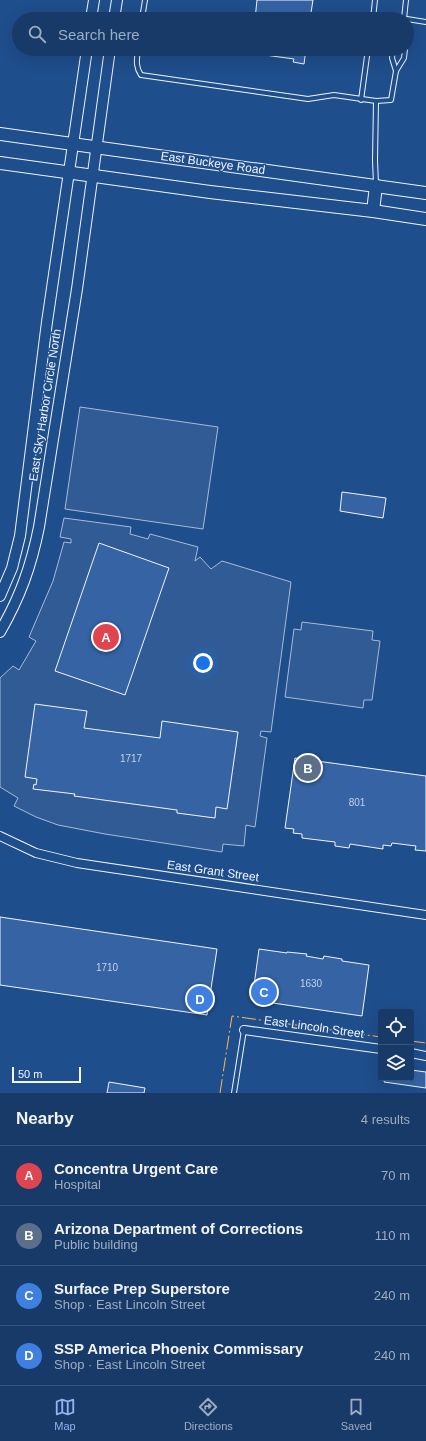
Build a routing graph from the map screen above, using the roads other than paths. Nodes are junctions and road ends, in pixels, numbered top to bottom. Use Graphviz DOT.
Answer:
graph roads {
  1 [pos="94,0"];
  2 [pos="117,0"];
  3 [pos="145,0"];
  4 [pos="375,0"];
  5 [pos="406,0"];
  6 [pos="92,12"];
  7 [pos="115,12"];
  8 [pos="143,12"];
  9 [pos="373,12"];
  10 [pos="405,12"];
  11 [pos="414,20"];
  12 [pos="426,22"];
  13 [pos="86,56"];
  14 [pos="109,56"];
  15 [pos="137,56"];
  16 [pos="367,56"];
  17 [pos="392,56"];
  18 [pos="404,56"];
  19 [pos="396,71"];
  20 [pos="360,100"];
  21 [pos="376,101"];
  22 [pos="0,134"];
  23 [pos="73,144"];
  24 [pos="96,147"];
  25 [pos="0,164"];
  26 [pos="69,173"];
  27 [pos="92,176"];
  28 [pos="376,186"];
  29 [pos="426,193"];
  30 [pos="373,211"];
  31 [pos="426,219"];
  32 [pos="0,596"];
  33 [pos="0,632"];
  34 [pos="0,836"];
  35 [pos="426,915"];
  36 [pos="244,1030"];
  37 [pos="378,1049"];
  38 [pos="414,1054"];
  39 [pos="426,1056"];
  40 [pos="234,1093"];
  1 -- 6 [label="street"];
  2 -- 7 [label="street"];
  3 -- 8 [label="lane"];
  4 -- 9 [label="lane"];
  5 -- 10 [label="lane"];
  11 -- 12 [label="lane"];
  13 -- 23 [label="street, East Sky Harbor Circle North"];
  14 -- 24 [label="street, East Sky Harbor Circle North"];
  15 -- 20 [label="lane"];
  16 -- 20 [label="lane"];
  17 -- 19 [label="lane"];
  18 -- 19 [label="lane"];
  19 -- 21 [label="lane"];
  20 -- 21 [label="lane"];
  21 -- 28 [label="lane"];
  22 -- 23 [label="main road, East Buckeye Road"];
  23 -- 24 [label="main road, East Buckeye Road"];
  23 -- 26 [label="street, East Sky Harbor Circle North"];
  24 -- 27 [label="street, East Sky Harbor Circle North"];
  24 -- 28 [label="main road, East Buckeye Road"];
  25 -- 26 [label="main road"];
  26 -- 27 [label="main road"];
  26 -- 32 [label="street, East Sky Harbor Circle North"];
  27 -- 30 [label="main road"];
  27 -- 33 [label="street, East Sky Harbor Circle North"];
  28 -- 29 [label="main road, East Buckeye Road"];
  28 -- 30 [label="main road"];
  30 -- 31 [label="main road"];
  34 -- 35 [label="street, East Grant Street"];
  36 -- 37 [label="street, East Lincoln Street"];
  36 -- 40 [label="lane"];
  38 -- 39 [label="street"];
}
